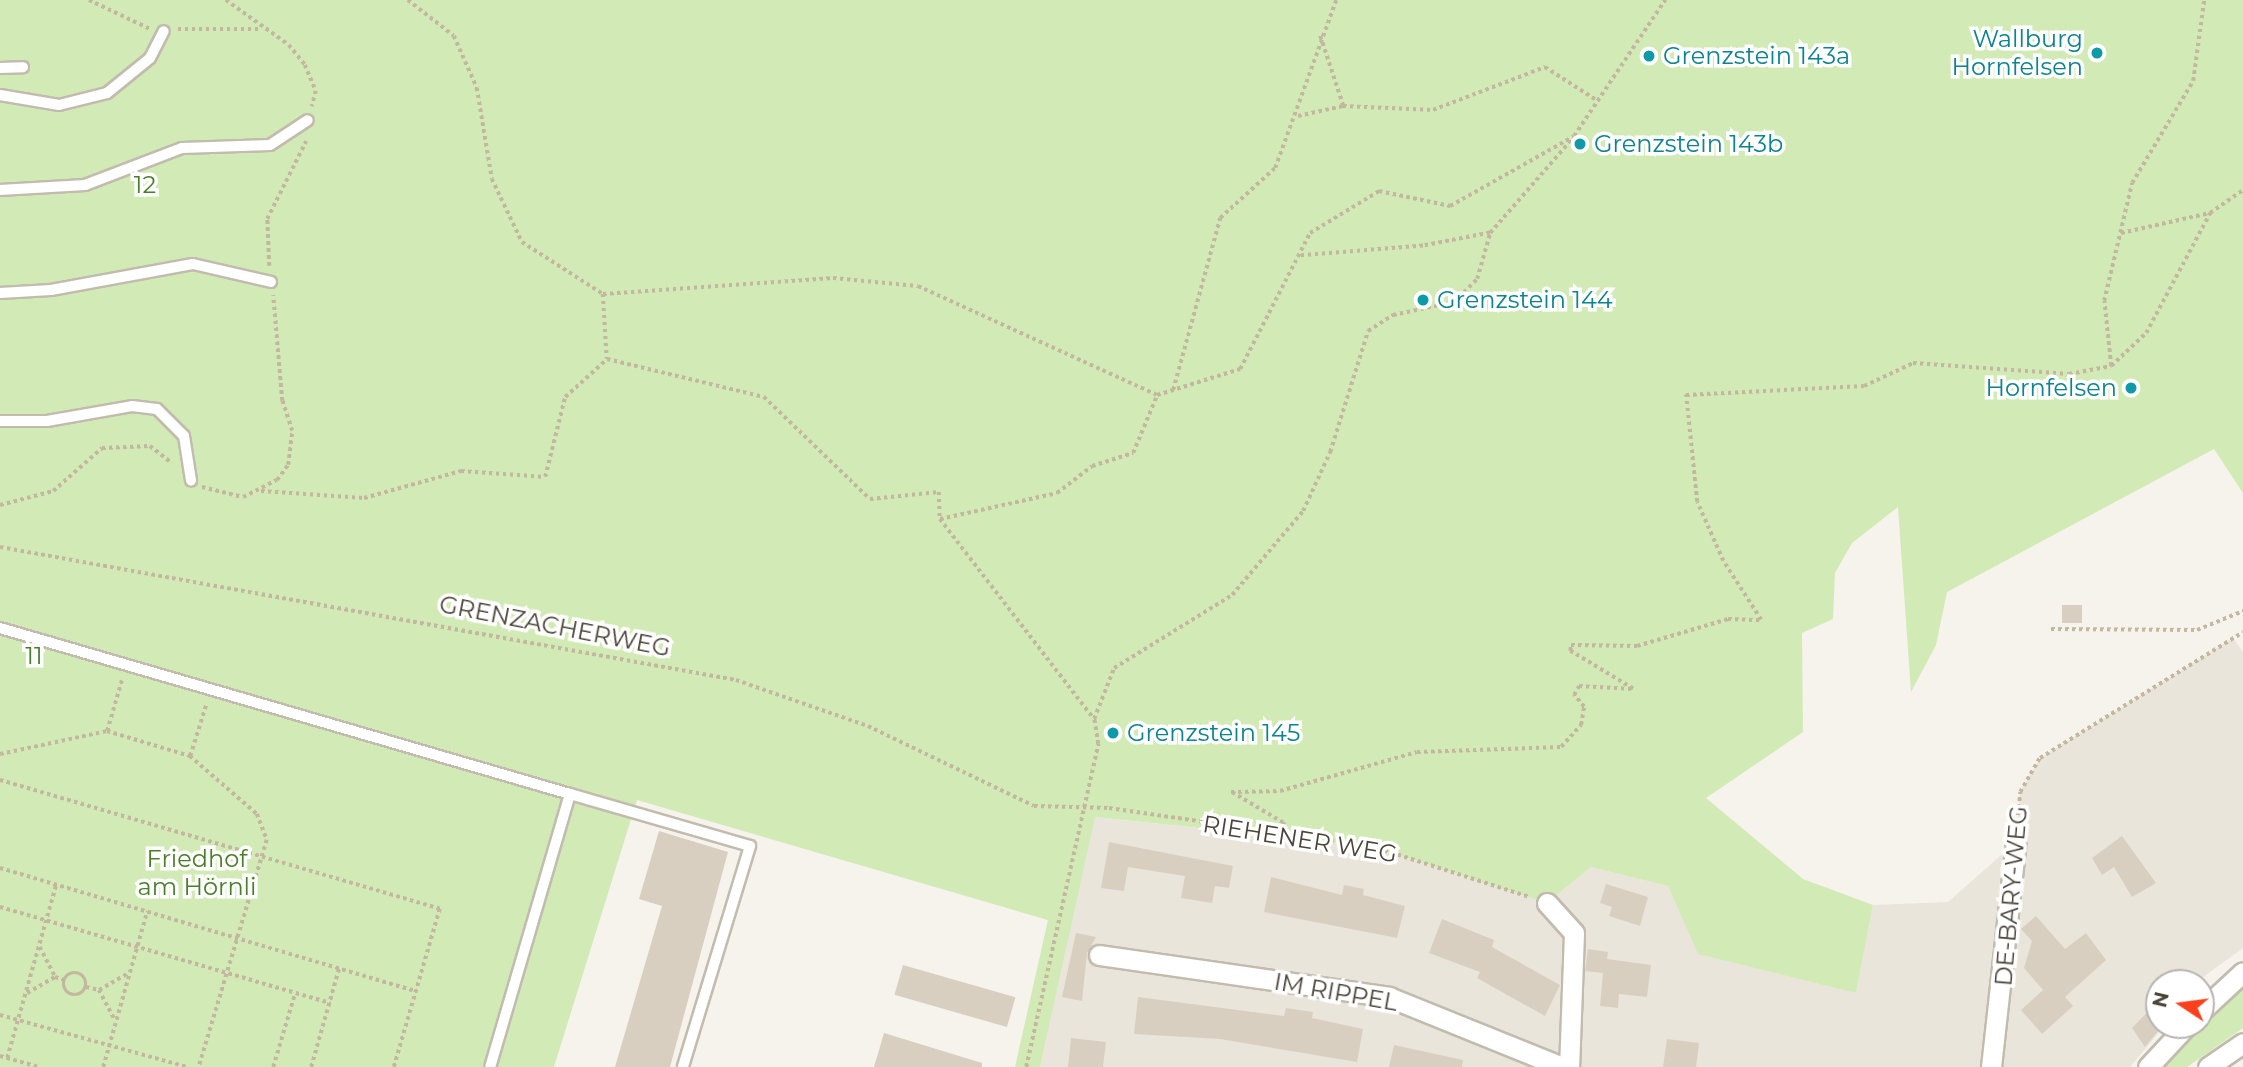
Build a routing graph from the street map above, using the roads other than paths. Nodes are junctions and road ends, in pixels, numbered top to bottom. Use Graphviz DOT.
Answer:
graph roads {
  1 [pos="164,31"];
  2 [pos="23,67"];
  3 [pos="0,68"];
  4 [pos="0,95"];
  5 [pos="308,120"];
  6 [pos="0,190"];
  7 [pos="271,282"];
  8 [pos="0,293"];
  9 [pos="0,421"];
  10 [pos="191,480"];
  11 [pos="0,628"];
  12 [pos="570,794"];
  13 [pos="2016,842"];
  14 [pos="1547,903"];
  15 [pos="1099,955"];
  16 [pos="2243,972"];
  17 [pos="2215,998"];
  18 [pos="2174,1039"];
  19 [pos="2243,1043"];
  20 [pos="490,1067"];
  21 [pos="683,1067"];
  22 [pos="1562,1067"];
  23 [pos="1569,1067"];
  24 [pos="1991,1067"];
  25 [pos="2148,1067"];
  26 [pos="2208,1067"];
  1 -- 4 [label="lane"];
  2 -- 3 [label="lane"];
  5 -- 6 [label="lane"];
  7 -- 8 [label="lane"];
  9 -- 10 [label="lane"];
  11 -- 12 [label="lane"];
  12 -- 20 [label="lane"];
  12 -- 21 [label="lane"];
  13 -- 24 [label="street, DE-BARY-WEG"];
  14 -- 23 [label="street"];
  15 -- 22 [label="street, IM RIPPEL"];
  16 -- 17 [label="street"];
  18 -- 25 [label="street"];
  19 -- 26 [label="street"];
}
